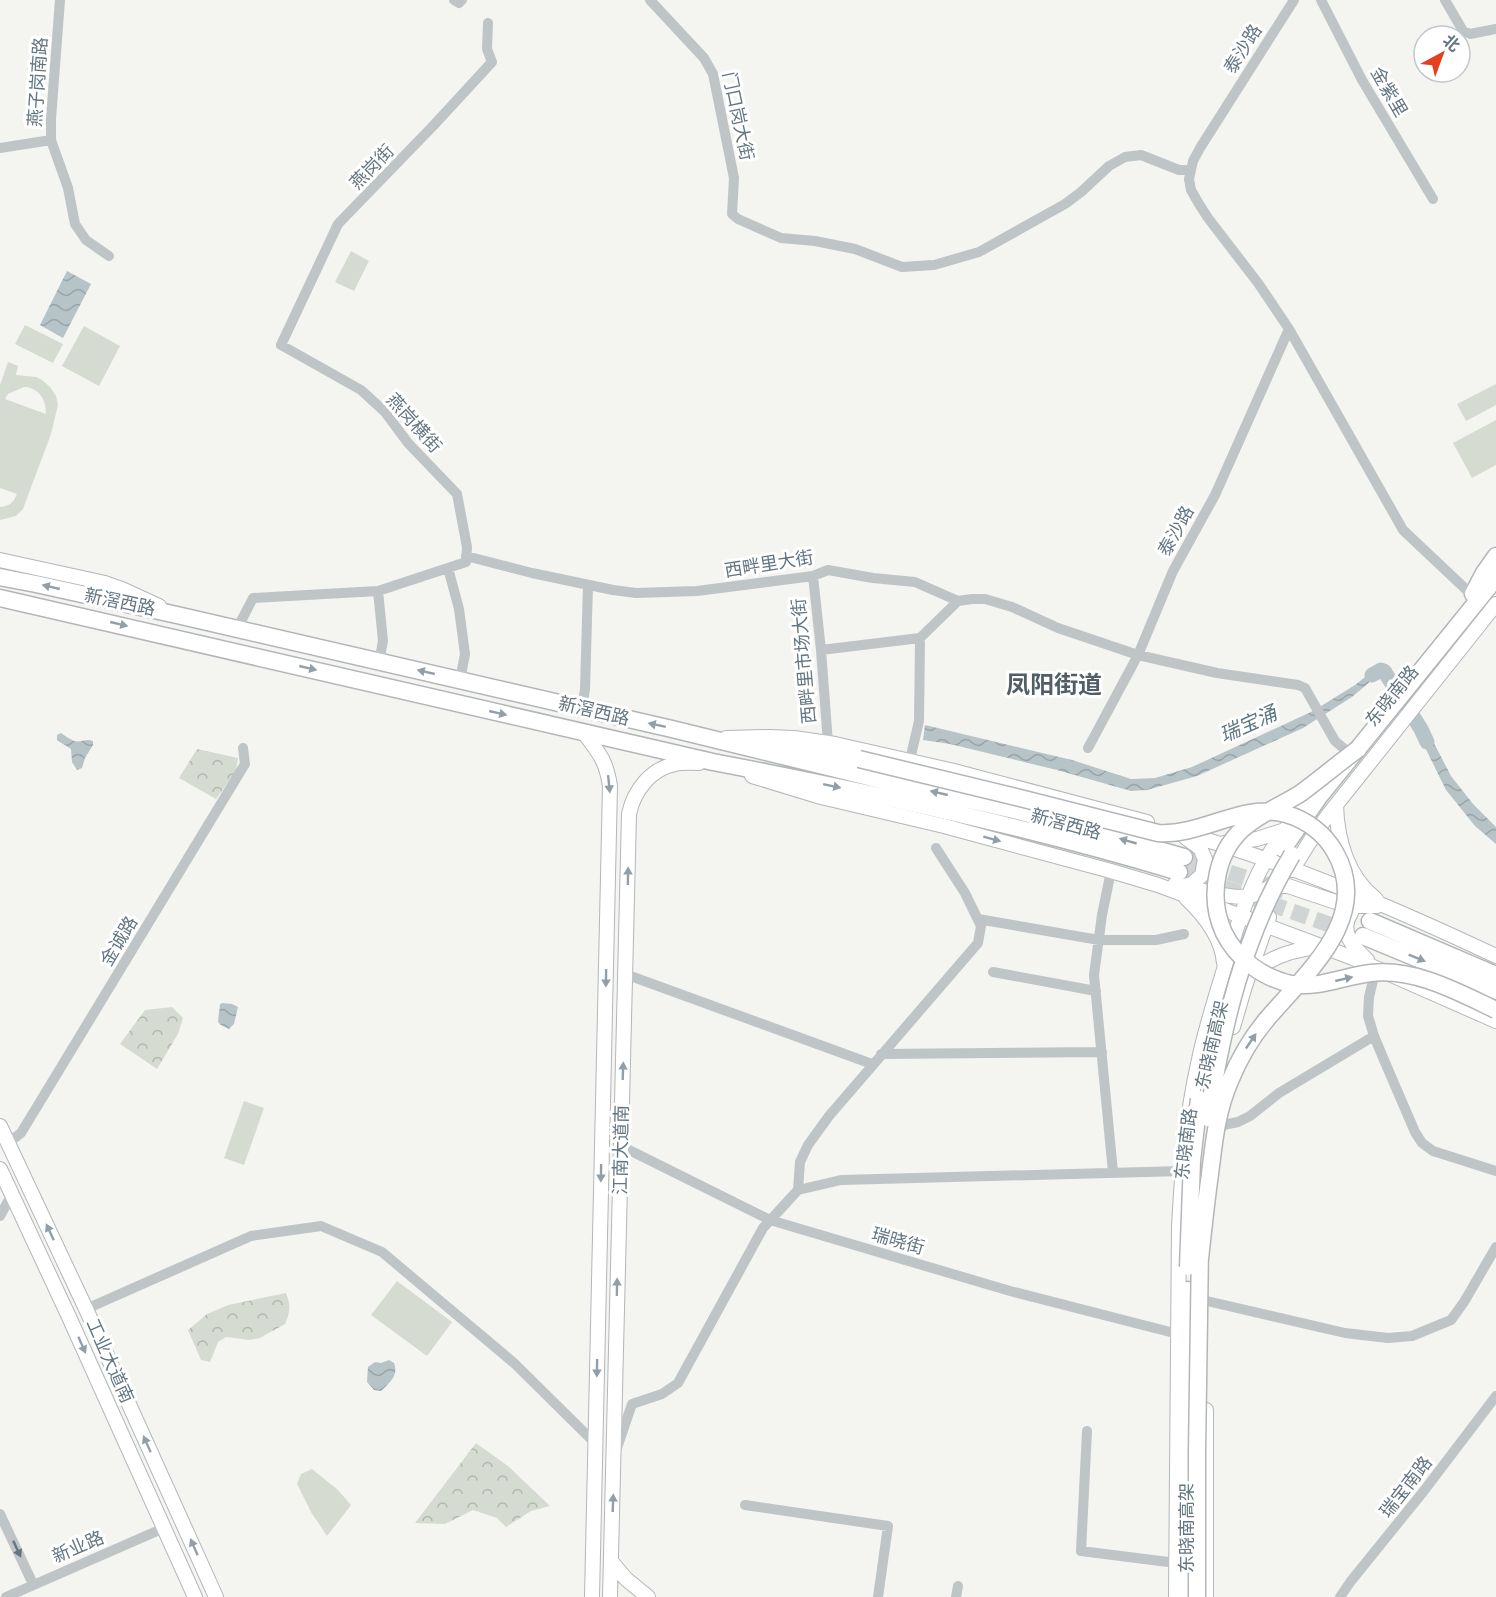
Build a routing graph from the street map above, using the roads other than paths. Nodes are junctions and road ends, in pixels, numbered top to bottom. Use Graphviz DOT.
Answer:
graph roads {
  1 [pos="60,0"];
  2 [pos="650,0"];
  3 [pos="1294,0"];
  4 [pos="1321,0"];
  5 [pos="1445,0"];
  6 [pos="488,23"];
  7 [pos="1496,29"];
  8 [pos="51,140"];
  9 [pos="0,148"];
  10 [pos="1190,170"];
  11 [pos="1432,199"];
  12 [pos="109,256"];
  13 [pos="1289,329"];
  14 [pos="281,345"];
  15 [pos="1496,556"];
  16 [pos="466,559"];
  17 [pos="0,560"];
  18 [pos="1496,567"];
  19 [pos="448,568"];
  20 [pos="813,576"];
  21 [pos="0,578"];
  22 [pos="1496,578"];
  23 [pos="588,585"];
  24 [pos="378,591"];
  25 [pos="1496,594"];
  26 [pos="1473,596"];
  27 [pos="0,598"];
  28 [pos="958,601"];
  29 [pos="1496,604"];
  30 [pos="177,615"];
  31 [pos="237,629"];
  32 [pos="920,638"];
  33 [pos="821,650"];
  34 [pos="1138,655"];
  35 [pos="379,662"];
  36 [pos="460,680"];
  37 [pos="582,709"];
  38 [pos="584,733"];
  39 [pos="714,739"];
  40 [pos="828,743"];
  41 [pos="243,748"];
  42 [pos="1088,748"];
  43 [pos="1353,750"];
  44 [pos="910,760"];
  45 [pos="713,762"];
  46 [pos="1336,805"];
  47 [pos="1174,830"];
  48 [pos="1285,830"];
  49 [pos="1219,844"];
  50 [pos="936,848"];
  51 [pos="1266,860"];
  52 [pos="1292,870"];
  53 [pos="1112,871"];
  54 [pos="1182,877"];
  55 [pos="1284,886"];
  56 [pos="1247,897"];
  57 [pos="1385,905"];
  58 [pos="1240,916"];
  59 [pos="978,919"];
  60 [pos="1365,921"];
  61 [pos="1266,926"];
  62 [pos="1184,934"];
  63 [pos="1099,940"];
  64 [pos="1324,947"];
  65 [pos="1496,956"];
  66 [pos="1224,965"];
  67 [pos="1376,968"];
  68 [pos="993,972"];
  69 [pos="625,974"];
  70 [pos="1496,975"];
  71 [pos="1249,976"];
  72 [pos="1096,991"];
  73 [pos="1496,991"];
  74 [pos="1496,1010"];
  75 [pos="1496,1021"];
  76 [pos="1374,1036"];
  77 [pos="1101,1052"];
  78 [pos="881,1054"];
  79 [pos="872,1064"];
  80 [pos="0,1126"];
  81 [pos="1213,1127"];
  82 [pos="8,1143"];
  83 [pos="621,1146"];
  84 [pos="0,1169"];
  85 [pos="1182,1171"];
  86 [pos="1496,1171"];
  87 [pos="1113,1172"];
  88 [pos="28,1186"];
  89 [pos="798,1190"];
  90 [pos="6,1196"];
  91 [pos="0,1216"];
  92 [pos="770,1220"];
  93 [pos="1496,1247"];
  94 [pos="1200,1259"];
  95 [pos="75,1285"];
  96 [pos="57,1292"];
  97 [pos="1207,1301"];
  98 [pos="86,1309"];
  99 [pos="1178,1334"];
  100 [pos="1496,1396"];
  101 [pos="1087,1431"];
  102 [pos="596,1444"];
  103 [pos="614,1457"];
  104 [pos="745,1505"];
  105 [pos="0,1514"];
  106 [pos="164,1528"];
  107 [pos="611,1561"];
  108 [pos="1176,1563"];
  109 [pos="33,1584"];
  110 [pos="6,1597"];
  111 [pos="195,1597"];
  112 [pos="216,1597"];
  113 [pos="592,1597"];
  114 [pos="610,1597"];
  115 [pos="648,1597"];
  116 [pos="878,1597"];
  117 [pos="1176,1597"];
  118 [pos="1187,1597"];
  119 [pos="1197,1597"];
  120 [pos="1206,1597"];
  121 [pos="1340,1597"];
  1 -- 8 [label="street, 燕子岗南路"];
  2 -- 10 [label="street, 门口岗大街"];
  3 -- 10 [label="street, 泰沙路"];
  4 -- 11 [label="street, 金紫里"];
  5 -- 7 [label="street"];
  6 -- 14 [label="street, 燕岗街"];
  8 -- 9 [label="street"];
  8 -- 12 [label="street, 燕子岗南路"];
  10 -- 13 [label="street"];
  13 -- 26 [label="street"];
  13 -- 34 [label="street, 泰沙路"];
  14 -- 16 [label="street, 燕岗横街"];
  15 -- 26 [label="highway"];
  16 -- 19 [label="street"];
  16 -- 23 [label="street, 西畔里大街"];
  17 -- 30 [label="main road"];
  18 -- 26 [label="main road, 东晓南路"];
  19 -- 24 [label="street"];
  19 -- 36 [label="street"];
  20 -- 23 [label="street, 西畔里大街"];
  20 -- 28 [label="street, 西畔里大街"];
  20 -- 33 [label="street, 西畔里市场大街"];
  30 -- 21 [label="highway, 新滘西路, one-way"];
  22 -- 43 [label="highway, 东晓南高架"];
  23 -- 37 [label="street"];
  24 -- 31 [label="street"];
  24 -- 35 [label="street"];
  25 -- 94 [label="highway, 东晓南高架, bridge"];
  26 -- 43 [label="main road, 东晓南路"];
  27 -- 38 [label="highway, 新滘西路, one-way"];
  28 -- 32 [label="street"];
  28 -- 34 [label="street, 西畔里大街"];
  29 -- 46 [label="main road, 东晓南路"];
  30 -- 31 [label="highway, 新滘西路"];
  31 -- 35 [label="highway, 新滘西路"];
  32 -- 33 [label="street"];
  32 -- 44 [label="street"];
  33 -- 40 [label="street, 西畔里市场大街"];
  34 -- 42 [label="street, 泰沙路"];
  34 -- 43 [label="street, 西畔里大街"];
  36 -- 35 [label="highway, 新滘西路, one-way"];
  36 -- 37 [label="highway, 新滘西路"];
  39 -- 37 [label="highway, 新滘西路, one-way"];
  38 -- 45 [label="highway, 新滘西路"];
  38 -- 102 [label="main road, 江南大道南, one-way"];
  39 -- 40 [label="main road"];
  54 -- 39 [label="highway, 新滘西路, one-way"];
  94 -- 39 [label="highway, one-way, bridge"];
  40 -- 44 [label="main road"];
  41 -- 82 [label="street, 金诚路"];
  43 -- 48 [label="main road, 东晓南路"];
  43 -- 74 [label="highway, one-way, bridge"];
  43 -- 118 [label="highway, 东晓南高架, bridge"];
  44 -- 47 [label="main road"];
  45 -- 53 [label="main road, one-way"];
  45 -- 54 [label="highway, 新滘西路, one-way"];
  69 -- 45 [label="main road, 江南大道南, one-way"];
  46 -- 52 [label="main road, 东晓南路"];
  46 -- 57 [label="main road"];
  47 -- 49 [label="main road"];
  47 -- 54 [label="main road"];
  48 -- 49 [label="main road"];
  48 -- 51 [label="main road, 东晓南路"];
  49 -- 51 [label="main road"];
  50 -- 59 [label="street"];
  51 -- 52 [label="main road"];
  51 -- 56 [label="main road, 东晓南路"];
  52 -- 55 [label="main road, 东晓南路"];
  52 -- 56 [label="main road"];
  52 -- 57 [label="main road"];
  53 -- 54 [label="main road"];
  53 -- 63 [label="street"];
  54 -- 56 [label="main road"];
  54 -- 58 [label="main road"];
  54 -- 66 [label="main road"];
  55 -- 58 [label="main road"];
  55 -- 60 [label="main road"];
  55 -- 61 [label="main road, 东晓南路"];
  56 -- 58 [label="main road, 东晓南路"];
  57 -- 60 [label="main road"];
  57 -- 65 [label="main road"];
  58 -- 61 [label="main road"];
  58 -- 66 [label="main road, 东晓南路"];
  59 -- 63 [label="street"];
  59 -- 78 [label="street"];
  60 -- 67 [label="main road"];
  60 -- 70 [label="highway"];
  60 -- 73 [label="highway, one-way"];
  61 -- 64 [label="main road"];
  61 -- 71 [label="main road, 东晓南路"];
  62 -- 63 [label="street"];
  63 -- 72 [label="street"];
  64 -- 67 [label="main road"];
  64 -- 71 [label="main road"];
  66 -- 71 [label="main road"];
  66 -- 85 [label="main road, 东晓南路"];
  67 -- 75 [label="main road"];
  67 -- 76 [label="street"];
  68 -- 72 [label="street"];
  69 -- 79 [label="street"];
  83 -- 69 [label="main road, 江南大道南, one-way"];
  71 -- 81 [label="main road, 东晓南路"];
  72 -- 77 [label="street"];
  76 -- 81 [label="street"];
  76 -- 86 [label="street"];
  77 -- 78 [label="street"];
  77 -- 87 [label="street"];
  78 -- 79 [label="street"];
  79 -- 89 [label="street"];
  80 -- 82 [label="main road, 工业大道南"];
  81 -- 97 [label="main road, 东晓南路"];
  82 -- 88 [label="main road, 工业大道南"];
  83 -- 92 [label="street, 瑞晓街"];
  103 -- 83 [label="main road, 江南大道南, one-way"];
  84 -- 90 [label="main road"];
  85 -- 87 [label="street"];
  85 -- 99 [label="main road, 东晓南路"];
  87 -- 89 [label="street"];
  88 -- 90 [label="main road"];
  95 -- 88 [label="main road, 工业大道南, one-way"];
  89 -- 92 [label="street"];
  90 -- 91 [label="street"];
  90 -- 96 [label="main road"];
  92 -- 99 [label="street, 瑞晓街"];
  92 -- 103 [label="street"];
  93 -- 97 [label="street"];
  94 -- 119 [label="highway, 东晓南高架, bridge"];
  95 -- 96 [label="main road"];
  95 -- 98 [label="main road, 工业大道南"];
  96 -- 106 [label="main road, one-way"];
  97 -- 120 [label="main road, 东晓南路"];
  98 -- 102 [label="street"];
  112 -- 98 [label="main road, 工业大道南, one-way"];
  99 -- 108 [label="main road, 东晓南路"];
  100 -- 121 [label="street, 瑞宝南路"];
  101 -- 108 [label="street"];
  102 -- 113 [label="main road, 江南大道南"];
  107 -- 103 [label="main road, 江南大道南, one-way"];
  104 -- 116 [label="street"];
  105 -- 109 [label="street, one-way"];
  106 -- 109 [label="street, 新业路"];
  106 -- 111 [label="main road"];
  107 -- 114 [label="main road, 江南大道南"];
  107 -- 115 [label="main road"];
  108 -- 117 [label="main road, 东晓南路"];
  109 -- 110 [label="street, 新业路"];
}
